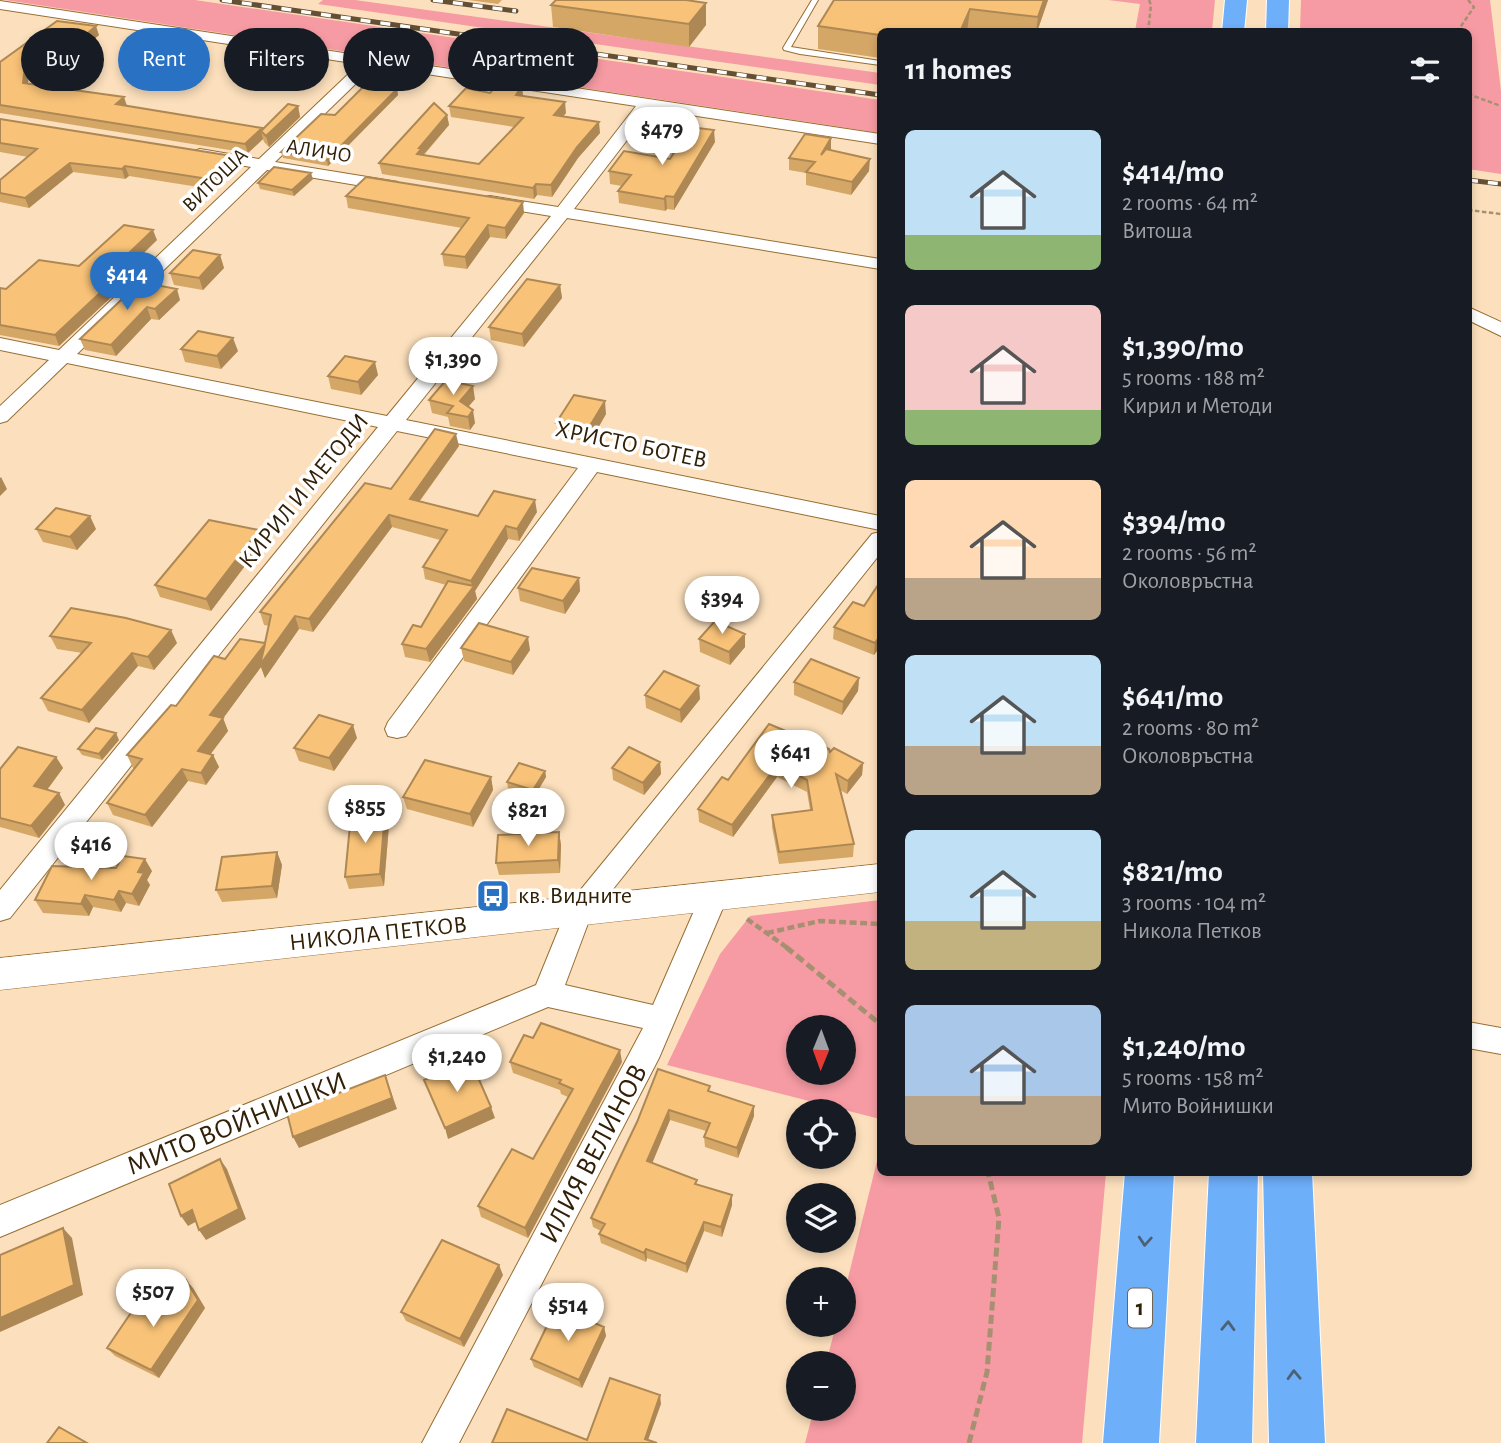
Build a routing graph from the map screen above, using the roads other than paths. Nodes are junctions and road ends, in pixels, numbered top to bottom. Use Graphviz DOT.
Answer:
graph roads {
  1 [pos="815,0"];
  2 [pos="1236,0"];
  3 [pos="1278,0"];
  4 [pos="0,5"];
  5 [pos="1234,28"];
  6 [pos="1277,28"];
  7 [pos="343,58"];
  8 [pos="877,63"];
  9 [pos="434,71"];
  10 [pos="343,88"];
  11 [pos="647,103"];
  12 [pos="877,139"];
  13 [pos="185,152"];
  14 [pos="264,165"];
  15 [pos="413,189"];
  16 [pos="467,198"];
  17 [pos="562,213"];
  18 [pos="877,264"];
  19 [pos="1472,314"];
  20 [pos="1501,330"];
  21 [pos="0,344"];
  22 [pos="63,357"];
  23 [pos="0,418"];
  24 [pos="392,424"];
  25 [pos="592,464"];
  26 [pos="877,522"];
  27 [pos="877,544"];
  28 [pos="397,729"];
  29 [pos="877,878"];
  30 [pos="715,896"];
  31 [pos="0,910"];
  32 [pos="579,912"];
  33 [pos="0,974"];
  34 [pos="547,994"];
  35 [pos="663,1020"];
  36 [pos="1472,1036"];
  37 [pos="1501,1041"];
  38 [pos="1150,1176"];
  39 [pos="1234,1176"];
  40 [pos="1287,1176"];
  41 [pos="0,1221"];
  42 [pos="440,1443"];
  43 [pos="1131,1443"];
  44 [pos="1224,1443"];
  45 [pos="1297,1443"];
  1 -- 8 [label="lane"];
  2 -- 5 [label="highway"];
  3 -- 6 [label="highway"];
  4 -- 7 [label="street"];
  9 -- 11 [label="street"];
  10 -- 14 [label="street, ВИТОША"];
  11 -- 12 [label="street"];
  11 -- 17 [label="street, КИРИЛ И МЕТОДИ"];
  13 -- 14 [label="street, АЛИЧО"];
  14 -- 15 [label="street, АЛИЧО"];
  14 -- 22 [label="street, ВИТОША"];
  16 -- 17 [label="street"];
  17 -- 18 [label="street"];
  17 -- 24 [label="street, КИРИЛ И МЕТОДИ"];
  19 -- 20 [label="street"];
  21 -- 22 [label="street, ХРИСТО БОТЕВ"];
  22 -- 23 [label="street, ВИТОША"];
  22 -- 24 [label="street, ХРИСТО БОТЕВ"];
  24 -- 25 [label="street, ХРИСТО БОТЕВ"];
  24 -- 31 [label="street, КИРИЛ И МЕТОДИ"];
  25 -- 26 [label="street, ХРИСТО БОТЕВ"];
  25 -- 28 [label="street"];
  27 -- 32 [label="street"];
  29 -- 30 [label="street, НИКОЛА ПЕТКОВ"];
  30 -- 32 [label="street, НИКОЛА ПЕТКОВ"];
  30 -- 35 [label="street, ИЛИЯ ВЕЛИНОВ"];
  32 -- 33 [label="street, НИКОЛА ПЕТКОВ"];
  32 -- 34 [label="street"];
  34 -- 35 [label="street"];
  34 -- 41 [label="street, МИТО ВОЙНИШКИ"];
  35 -- 42 [label="street, ИЛИЯ ВЕЛИНОВ"];
  36 -- 37 [label="street"];
  38 -- 43 [label="highway, 1, one-way"];
  44 -- 39 [label="highway, one-way"];
  45 -- 40 [label="highway, one-way"];
}
